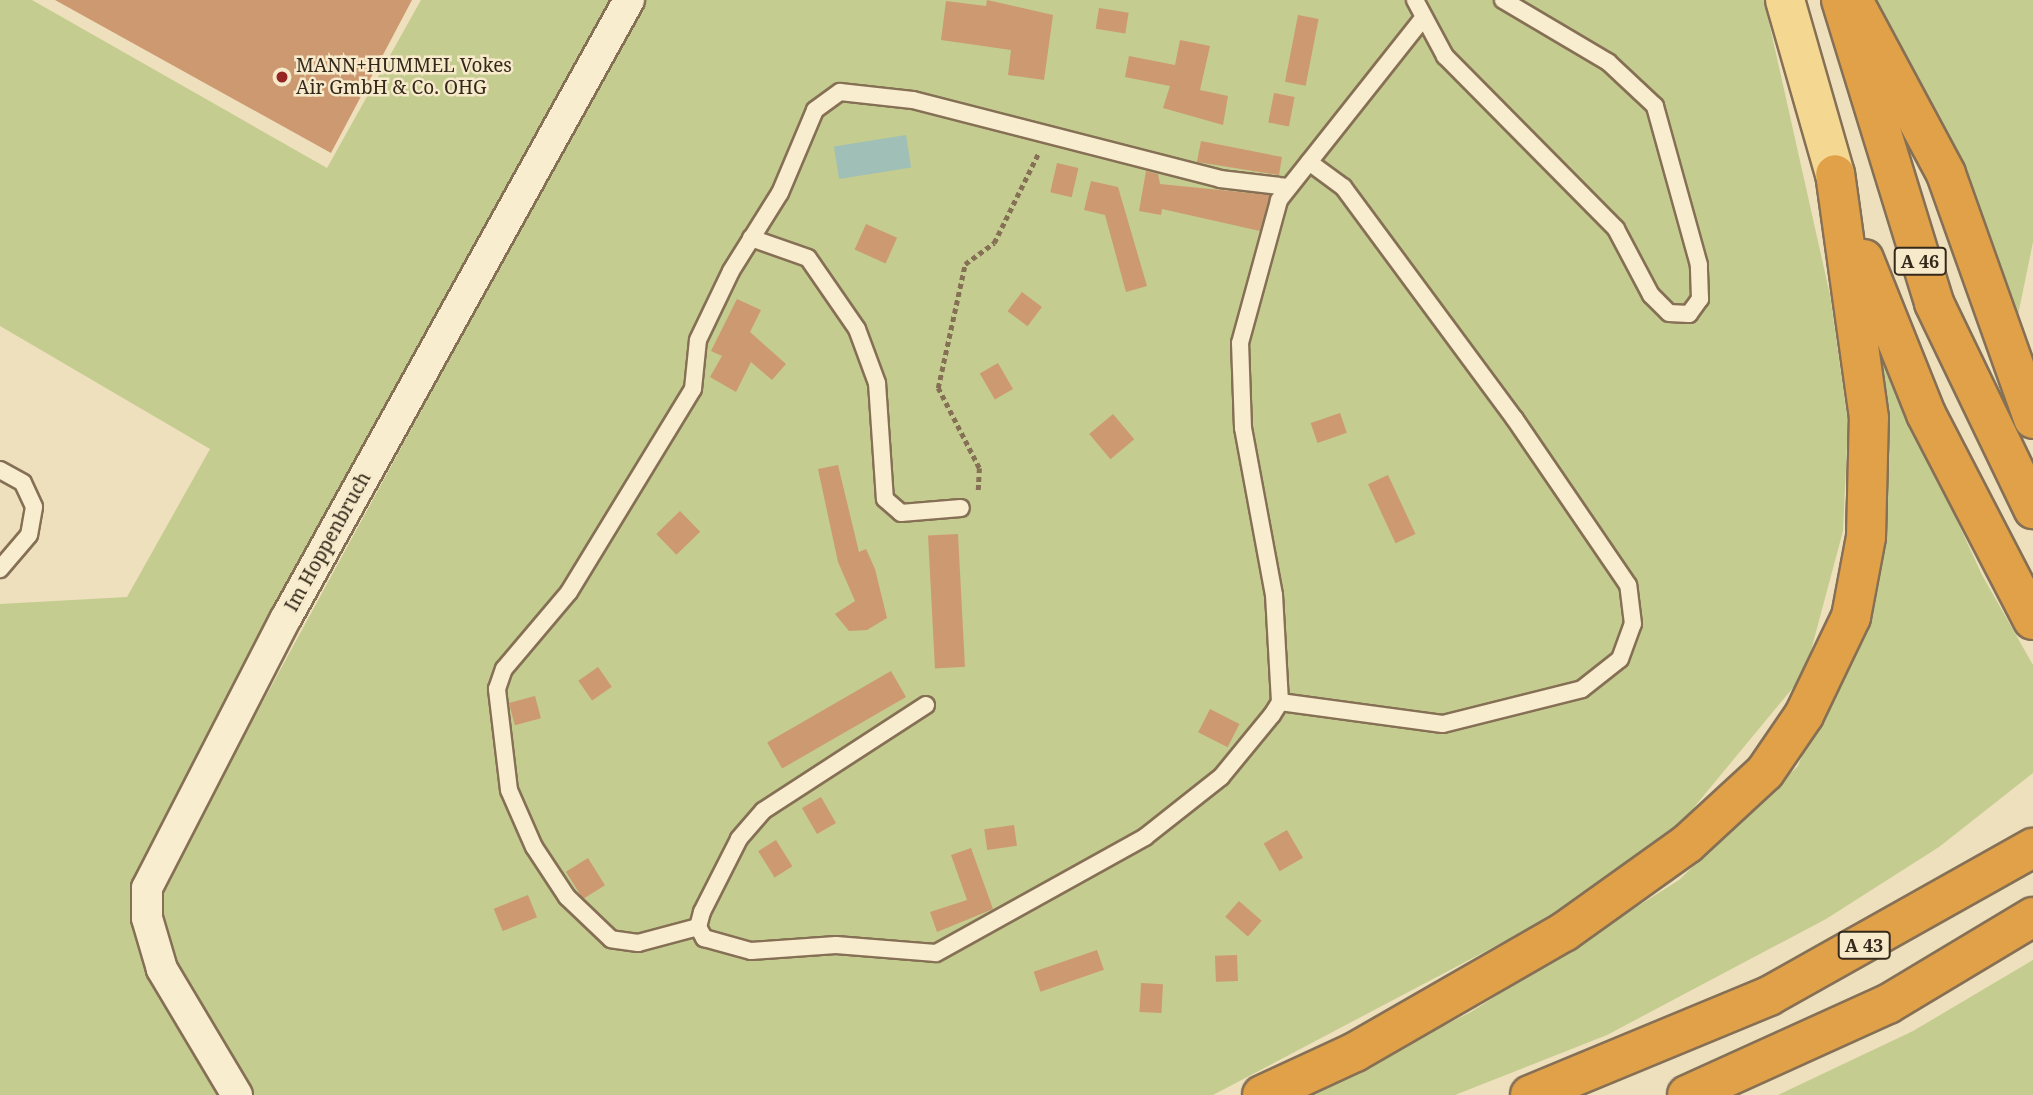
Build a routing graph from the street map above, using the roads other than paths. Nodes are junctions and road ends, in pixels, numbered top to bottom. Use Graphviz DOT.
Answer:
graph roads {
  1 [pos="629,0"];
  2 [pos="1415,0"];
  3 [pos="1503,0"];
  4 [pos="1785,0"];
  5 [pos="1841,0"];
  6 [pos="1852,0"];
  7 [pos="1421,21"];
  8 [pos="1309,162"];
  9 [pos="1835,174"];
  10 [pos="1288,187"];
  11 [pos="751,238"];
  12 [pos="2033,419"];
  13 [pos="0,470"];
  14 [pos="961,508"];
  15 [pos="2033,509"];
  16 [pos="0,569"];
  17 [pos="2033,620"];
  18 [pos="1280,702"];
  19 [pos="926,705"];
  20 [pos="2033,848"];
  21 [pos="2033,917"];
  22 [pos="698,927"];
  23 [pos="237,1095"];
  24 [pos="1262,1095"];
  25 [pos="1530,1095"];
  26 [pos="1687,1095"];
  1 -- 23 [label="street, Im Hoppenbruch"];
  2 -- 7 [label="lane"];
  3 -- 7 [label="lane"];
  4 -- 9 [label="main road, A 46"];
  5 -- 15 [label="highway, A 46"];
  6 -- 12 [label="highway"];
  7 -- 8 [label="lane"];
  8 -- 10 [label="lane"];
  8 -- 18 [label="lane"];
  9 -- 17 [label="highway, A 46"];
  9 -- 24 [label="highway"];
  10 -- 11 [label="lane"];
  10 -- 18 [label="lane"];
  11 -- 14 [label="lane"];
  11 -- 22 [label="lane"];
  13 -- 16 [label="lane"];
  18 -- 22 [label="lane"];
  19 -- 22 [label="lane"];
  20 -- 25 [label="highway, A 43"];
  21 -- 26 [label="highway"];
}
